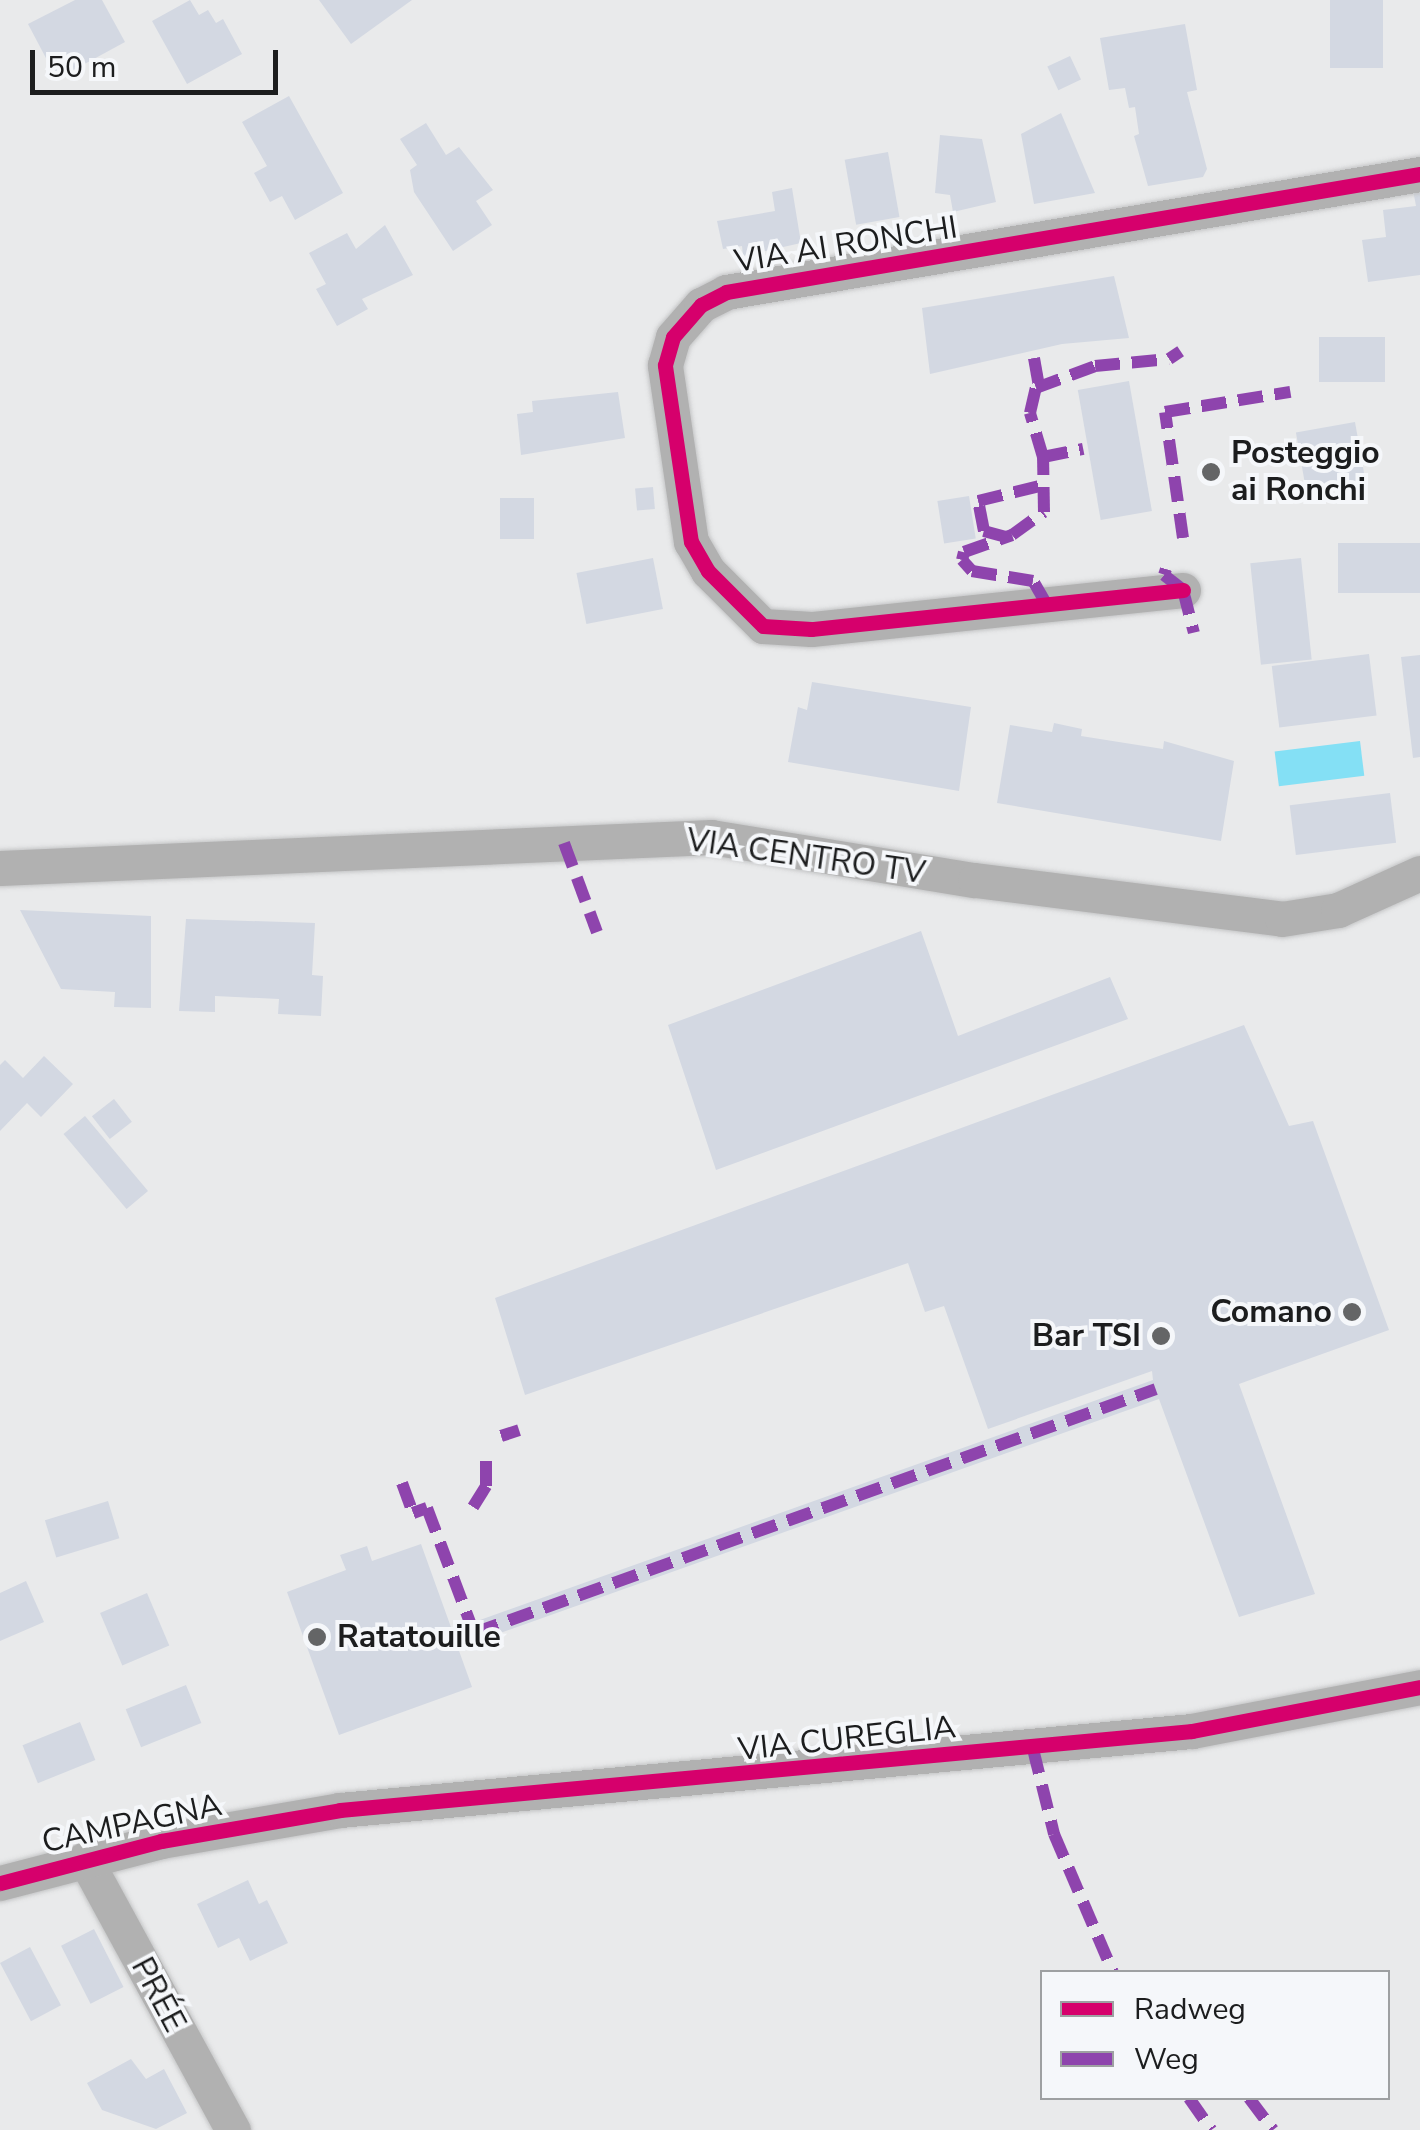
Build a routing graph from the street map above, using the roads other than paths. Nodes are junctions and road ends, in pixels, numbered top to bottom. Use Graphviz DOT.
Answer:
graph roads {
  1 [pos="1420,174"];
  2 [pos="1182,590"];
  3 [pos="0,868"];
  4 [pos="1420,873"];
  5 [pos="1420,1687"];
  6 [pos="277,1822"];
  7 [pos="85,1859"];
  8 [pos="0,1884"];
  9 [pos="233,2130"];
  1 -- 2 [label="street, VIA AI RONCHI"];
  3 -- 4 [label="street, VIA CENTRO TV"];
  5 -- 6 [label="street, VIA CUREGLIA"];
  6 -- 7 [label="street, CAMPAGNA"];
  7 -- 8 [label="street, CAMPAGNA"];
  7 -- 9 [label="street, PRÉE"];
}
